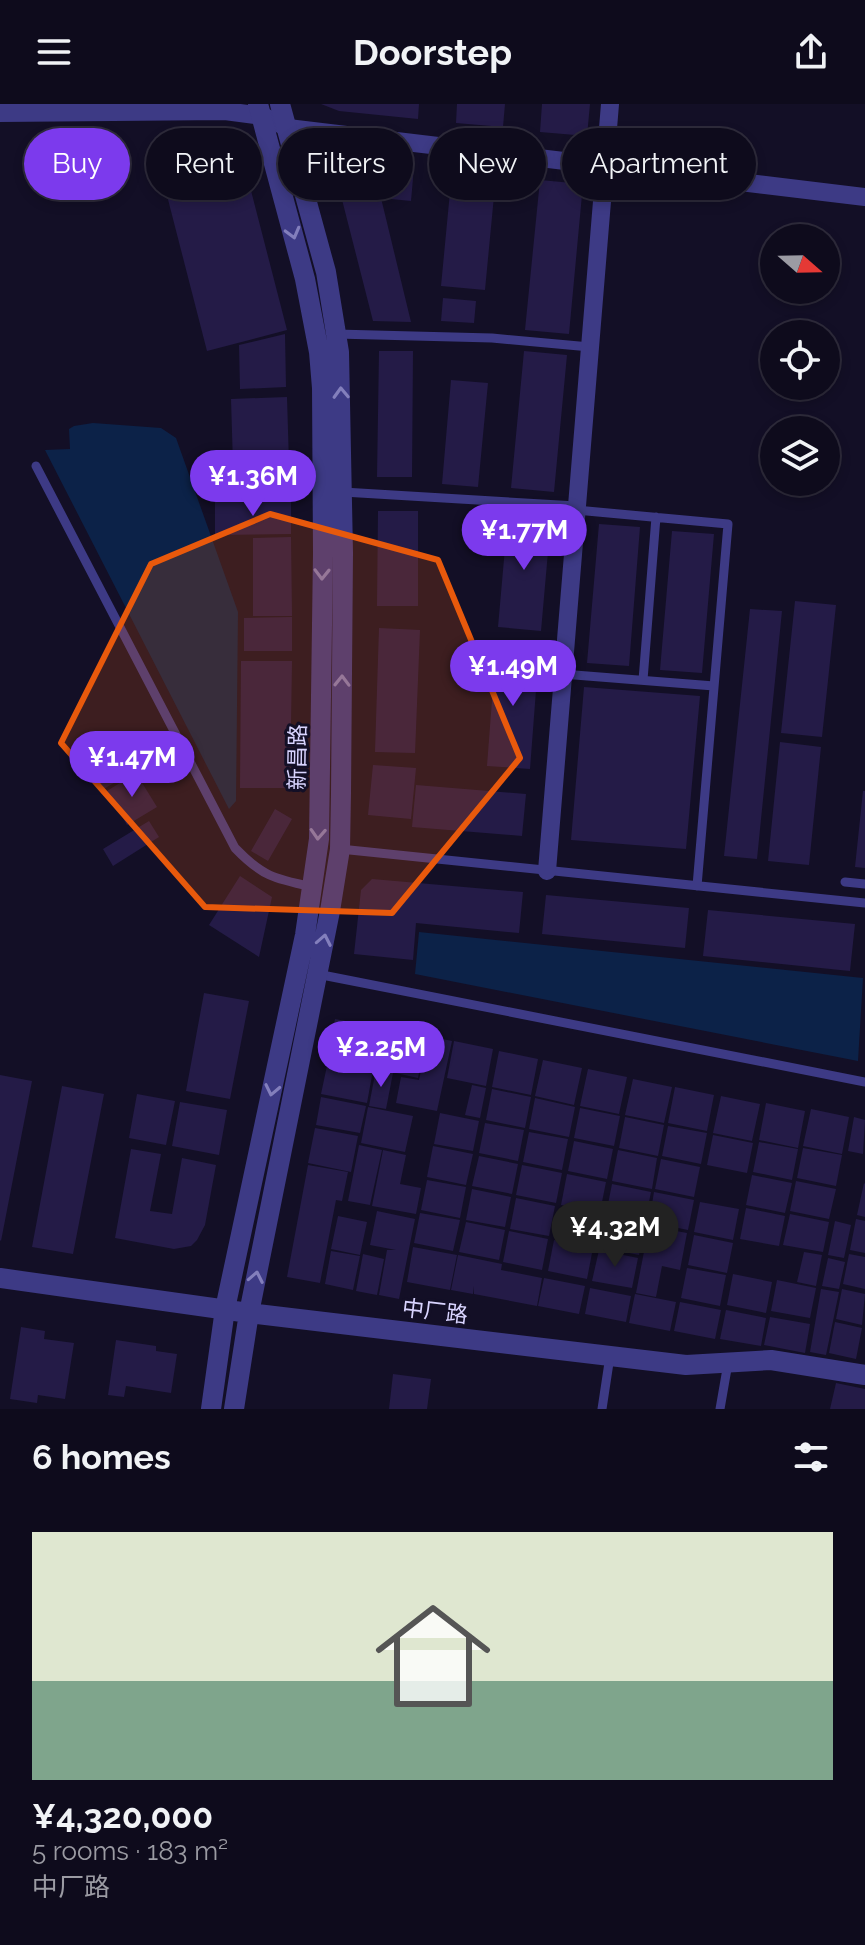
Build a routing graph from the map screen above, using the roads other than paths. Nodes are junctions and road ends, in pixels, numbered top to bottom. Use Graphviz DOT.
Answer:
graph roads {
  1 [pos="280,104"];
  2 [pos="610,104"];
  3 [pos="260,110"];
  4 [pos="0,113"];
  5 [pos="288,128"];
  6 [pos="608,128"];
  7 [pos="413,143"];
  8 [pos="562,161"];
  9 [pos="756,184"];
  10 [pos="865,197"];
  11 [pos="307,200"];
  12 [pos="602,200"];
  13 [pos="336,334"];
  14 [pos="590,347"];
  15 [pos="36,466"];
  16 [pos="343,492"];
  17 [pos="576,508"];
  18 [pos="656,517"];
  19 [pos="562,674"];
  20 [pos="643,680"];
  21 [pos="714,686"];
  22 [pos="340,849"];
  23 [pos="547,871"];
  24 [pos="845,882"];
  25 [pos="865,884"];
  26 [pos="697,886"];
  27 [pos="313,887"];
  28 [pos="865,903"];
  29 [pos="317,974"];
  30 [pos="865,1082"];
  31 [pos="0,1278"];
  32 [pos="225,1309"];
  33 [pos="249,1313"];
  34 [pos="610,1356"];
  35 [pos="728,1363"];
  36 [pos="865,1375"];
  37 [pos="211,1409"];
  38 [pos="234,1409"];
  39 [pos="602,1409"];
  40 [pos="720,1409"];
  1 -- 5 [label="street, 新昌路"];
  2 -- 6 [label="street"];
  3 -- 4 [label="street"];
  3 -- 5 [label="street"];
  3 -- 27 [label="street, 新昌路, one-way"];
  7 -- 8 [label="street"];
  9 -- 10 [label="street"];
  11 -- 13 [label="street, 新昌路"];
  12 -- 14 [label="street"];
  13 -- 14 [label="lane"];
  16 -- 13 [label="street, 新昌路, one-way"];
  14 -- 17 [label="street"];
  15 -- 27 [label="lane"];
  16 -- 17 [label="lane"];
  22 -- 16 [label="street, 新昌路, one-way"];
  17 -- 18 [label="lane"];
  17 -- 19 [label="street"];
  18 -- 20 [label="lane"];
  18 -- 21 [label="lane"];
  19 -- 20 [label="lane"];
  19 -- 23 [label="street"];
  20 -- 21 [label="lane"];
  21 -- 26 [label="lane"];
  22 -- 23 [label="lane"];
  29 -- 22 [label="street, 新昌路, one-way"];
  23 -- 26 [label="lane"];
  24 -- 25 [label="lane"];
  26 -- 28 [label="lane"];
  27 -- 32 [label="street, 新昌路, one-way"];
  29 -- 30 [label="lane"];
  33 -- 29 [label="street, 新昌路, one-way"];
  31 -- 32 [label="street, 中厂路"];
  32 -- 33 [label="street, 中厂路"];
  32 -- 37 [label="street, 新昌路"];
  33 -- 34 [label="street, 中厂路"];
  33 -- 38 [label="street, 新昌路"];
  34 -- 35 [label="street, 中厂路"];
  34 -- 39 [label="lane"];
  35 -- 36 [label="street, 中厂路"];
  35 -- 40 [label="lane"];
}
